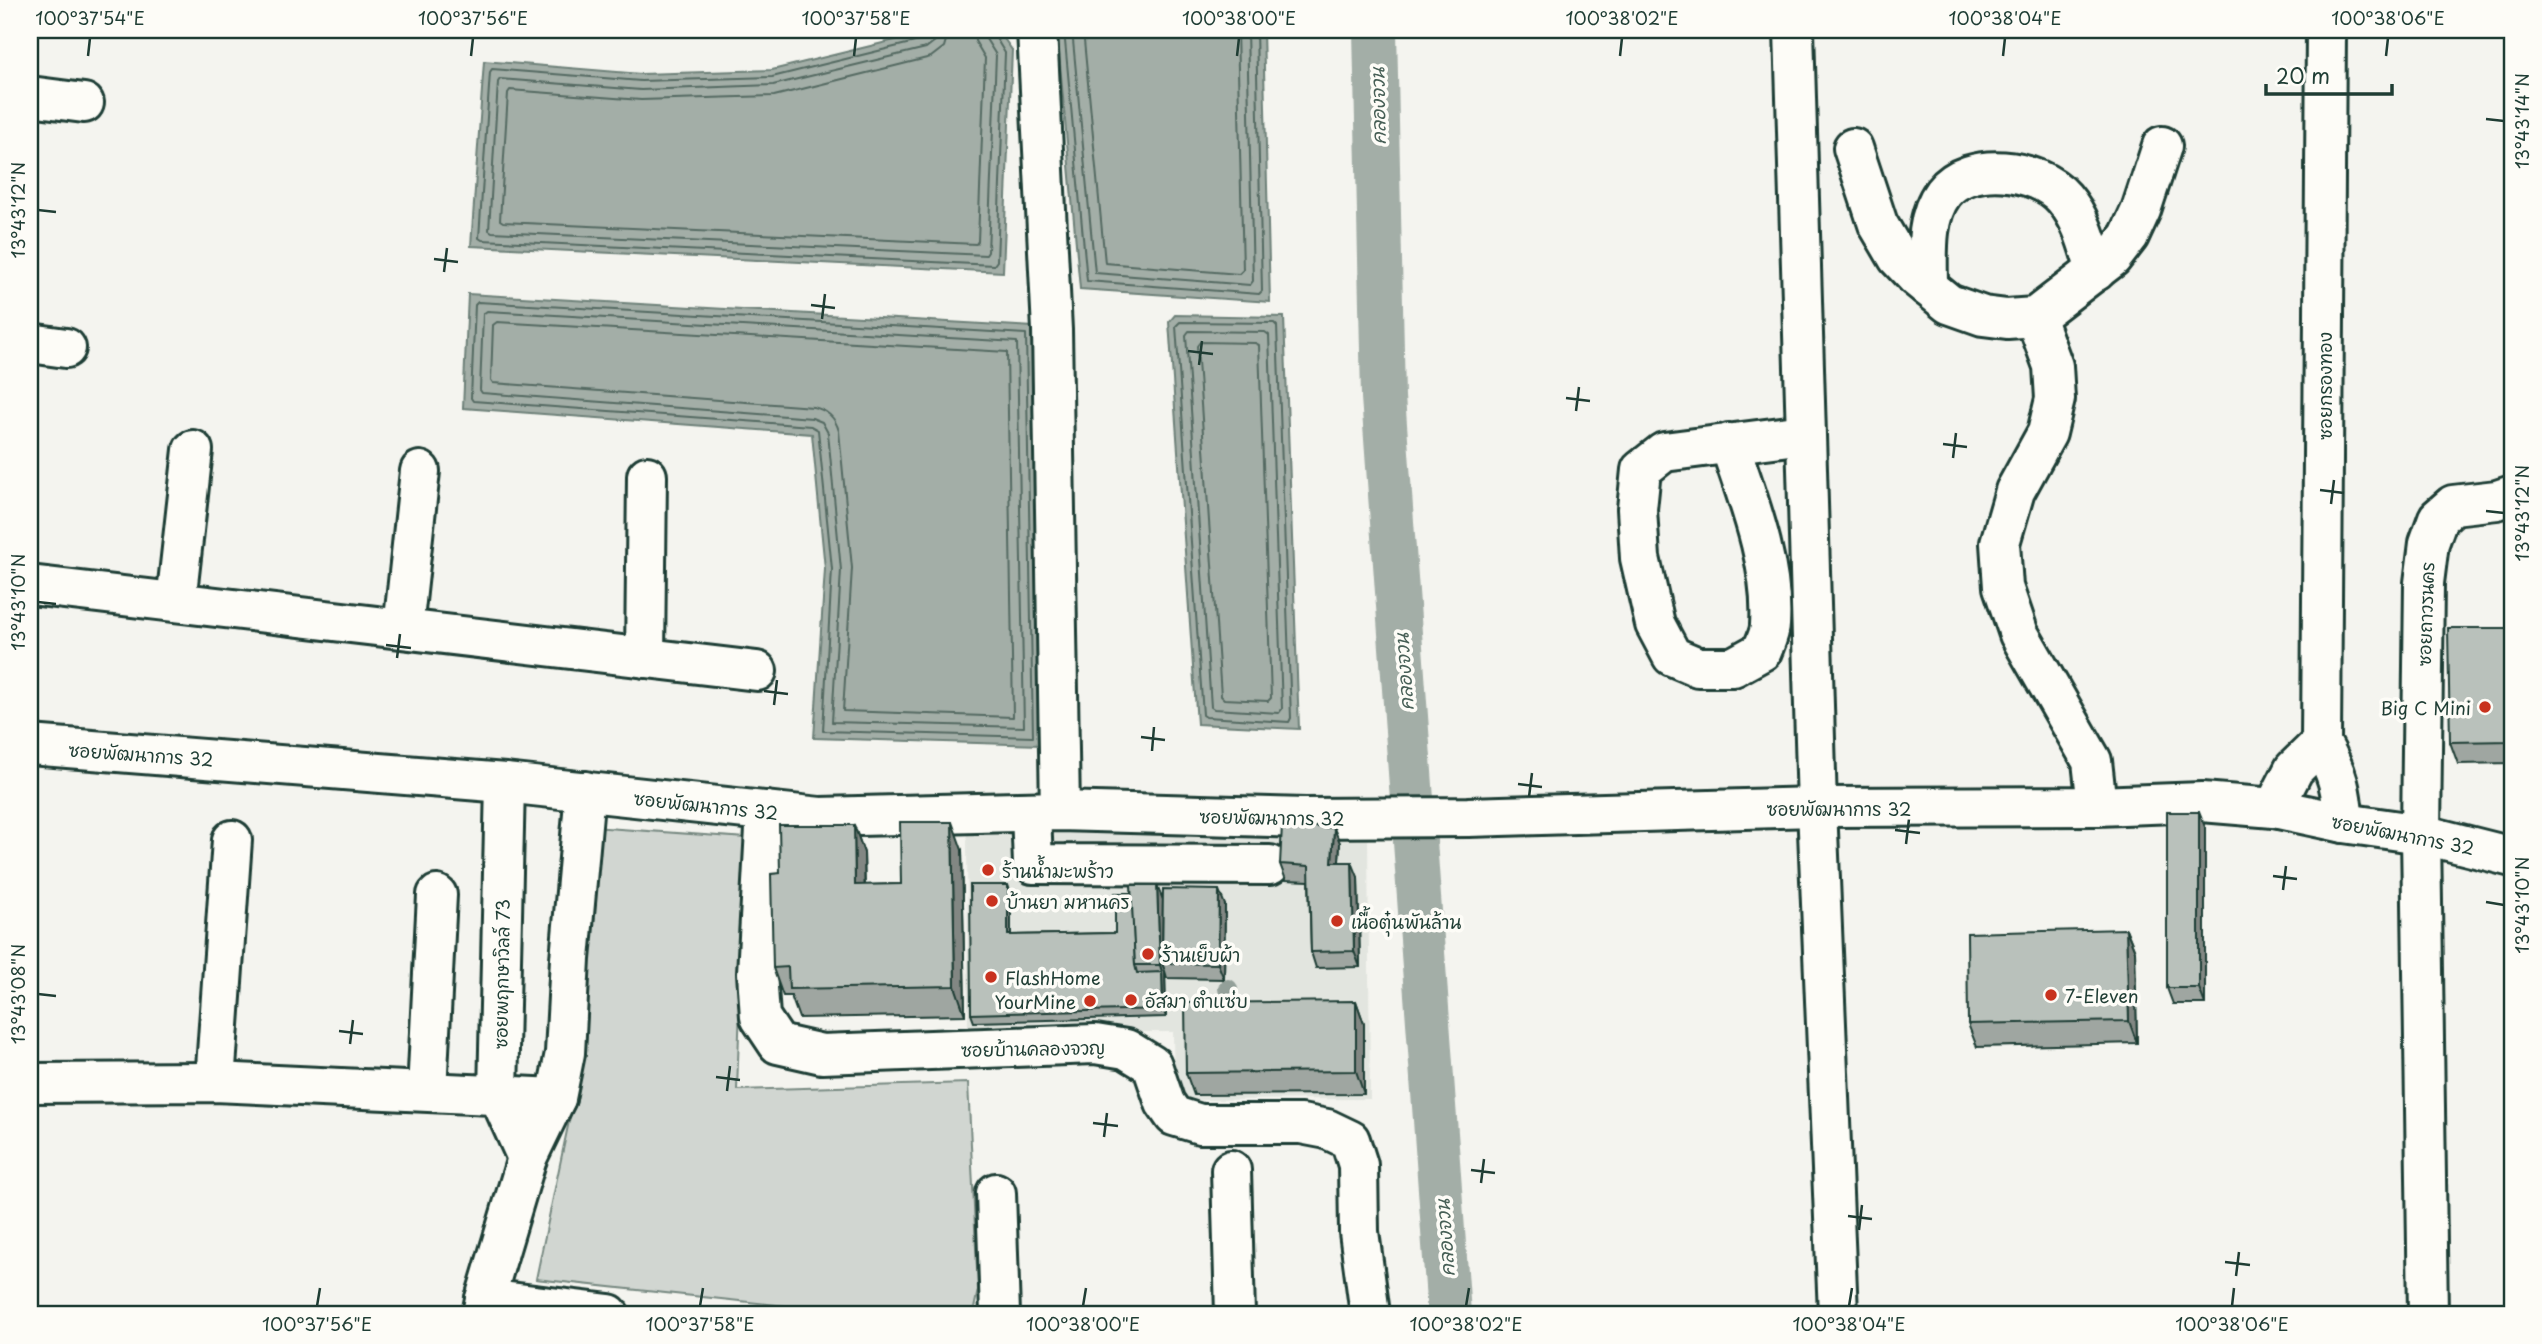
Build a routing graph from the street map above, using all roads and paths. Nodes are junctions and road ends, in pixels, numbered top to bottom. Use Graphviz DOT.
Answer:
graph roads {
  1 [pos="1037,30"];
  2 [pos="1794,30"];
  3 [pos="2326,30"];
  4 [pos="30,96"];
  5 [pos="84,103"];
  6 [pos="2162,146"];
  7 [pos="1853,148"];
  8 [pos="2096,271"];
  9 [pos="1928,287"];
  10 [pos="2035,317"];
  11 [pos="1805,434"];
  12 [pos="1729,443"];
  13 [pos="193,450"];
  14 [pos="420,471"];
  15 [pos="647,476"];
  16 [pos="2512,495"];
  17 [pos="30,585"];
  18 [pos="176,602"];
  19 [pos="403,629"];
  20 [pos="645,658"];
  21 [pos="757,671"];
  22 [pos="2321,743"];
  23 [pos="30,746"];
  24 [pos="505,783"];
  25 [pos="585,791"];
  26 [pos="2097,806"];
  27 [pos="1817,807"];
  28 [pos="2274,808"];
  29 [pos="766,811"];
  30 [pos="1045,811"];
  31 [pos="2344,823"];
  32 [pos="2421,834"];
  33 [pos="232,840"];
  34 [pos="2512,857"];
  35 [pos="1270,865"];
  36 [pos="437,894"];
  37 [pos="215,1082"];
  38 [pos="30,1083"];
  39 [pos="427,1091"];
  40 [pos="498,1094"];
  41 [pos="556,1098"];
  42 [pos="527,1158"];
  43 [pos="1231,1170"];
  44 [pos="996,1193"];
  45 [pos="484,1306"];
  46 [pos="608,1314"];
  47 [pos="1000,1314"];
  48 [pos="1234,1314"];
  49 [pos="1370,1314"];
  50 [pos="1838,1314"];
  51 [pos="2428,1314"];
  1 -- 30 [label="street"];
  2 -- 11 [label="street"];
  3 -- 22 [label="street, ซอยกรองทอง"];
  4 -- 5 [label="street"];
  6 -- 8 [label="street"];
  7 -- 9 [label="street"];
  8 -- 9 [label="street"];
  8 -- 10 [label="street"];
  9 -- 10 [label="street"];
  10 -- 26 [label="street"];
  11 -- 12 [label="street"];
  11 -- 27 [label="street"];
  12 -- 12 [label="street"];
  13 -- 18 [label="street"];
  14 -- 19 [label="street"];
  15 -- 20 [label="street"];
  16 -- 32 [label="street, ซอยถาวรนคร"];
  17 -- 18 [label="street"];
  18 -- 19 [label="street"];
  19 -- 20 [label="street"];
  20 -- 21 [label="street"];
  22 -- 28 [label="street"];
  22 -- 31 [label="street, ซอยกรองทอง"];
  23 -- 24 [label="street, ซอยพัฒนาการ 32"];
  24 -- 25 [label="street, ซอยพัฒนาการ 32"];
  24 -- 40 [label="street, ซอยพฤกษาวิลล์ 73"];
  25 -- 29 [label="street, ซอยพัฒนาการ 32"];
  25 -- 41 [label="street"];
  26 -- 27 [label="street, ซอยพัฒนาการ 32"];
  26 -- 28 [label="street, ซอยพัฒนาการ 32"];
  27 -- 30 [label="street, ซอยพัฒนาการ 32"];
  27 -- 50 [label="street"];
  28 -- 31 [label="street, ซอยพัฒนาการ 32"];
  29 -- 30 [label="street, ซอยพัฒนาการ 32"];
  29 -- 49 [label="street, ซอยบ้านคลองจวญ"];
  30 -- 35 [label="street"];
  31 -- 32 [label="street, ซอยพัฒนาการ 32"];
  32 -- 34 [label="street, ซอยพัฒนาการ 32"];
  32 -- 51 [label="street, ซอยถาวรนคร"];
  33 -- 37 [label="street"];
  36 -- 39 [label="street"];
  37 -- 38 [label="street"];
  37 -- 39 [label="street"];
  39 -- 40 [label="street"];
  40 -- 41 [label="street"];
  40 -- 42 [label="street, ซอยพฤกษาวิลล์ 73"];
  41 -- 42 [label="street"];
  42 -- 45 [label="street"];
  43 -- 48 [label="street"];
  44 -- 47 [label="street"];
  45 -- 46 [label="street"];
}
